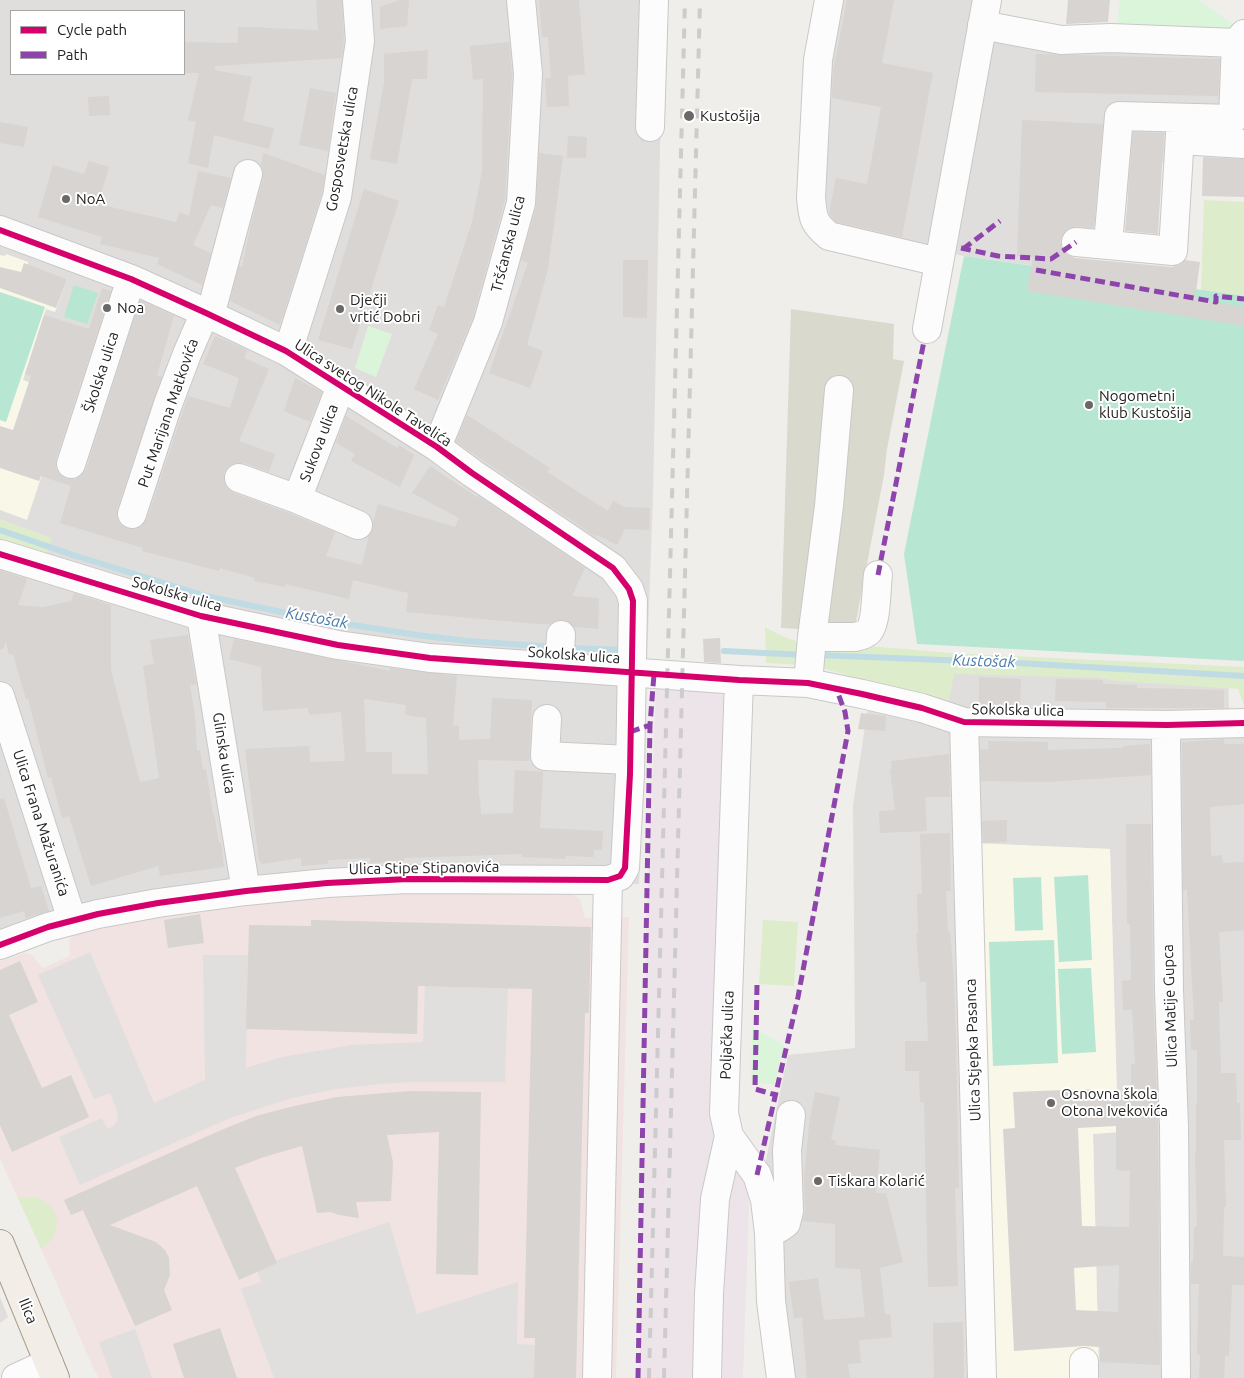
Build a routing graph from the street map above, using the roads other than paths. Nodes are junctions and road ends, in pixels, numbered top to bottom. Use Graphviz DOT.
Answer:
graph roads {
  1 [pos="357,0"];
  2 [pos="521,0"];
  3 [pos="654,0"];
  4 [pos="829,0"];
  5 [pos="984,13"];
  6 [pos="1240,38"];
  7 [pos="650,127"];
  8 [pos="1180,129"];
  9 [pos="1244,144"];
  10 [pos="248,174"];
  11 [pos="0,230"];
  12 [pos="1076,242"];
  13 [pos="1108,244"];
  14 [pos="939,262"];
  15 [pos="130,280"];
  16 [pos="206,312"];
  17 [pos="927,329"];
  18 [pos="286,352"];
  19 [pos="341,386"];
  20 [pos="839,390"];
  21 [pos="437,447"];
  22 [pos="71,464"];
  23 [pos="239,478"];
  24 [pos="297,499"];
  25 [pos="132,514"];
  26 [pos="358,525"];
  27 [pos="0,554"];
  28 [pos="878,575"];
  29 [pos="202,616"];
  30 [pos="810,657"];
  31 [pos="632,659"];
  32 [pos="739,680"];
  33 [pos="0,696"];
  34 [pos="547,718"];
  35 [pos="964,722"];
  36 [pos="1244,723"];
  37 [pos="1167,725"];
  38 [pos="630,760"];
  39 [pos="608,880"];
  40 [pos="246,891"];
  41 [pos="72,920"];
  42 [pos="0,945"];
  43 [pos="791,1115"];
  44 [pos="729,1136"];
  45 [pos="769,1233"];
  46 [pos="0,1244"];
  47 [pos="52,1371"];
  48 [pos="16,1378"];
  49 [pos="597,1378"];
  50 [pos="707,1378"];
  51 [pos="781,1378"];
  52 [pos="982,1378"];
  53 [pos="1176,1378"];
  1 -- 18 [label="street, Gosposvetska ulica"];
  2 -- 21 [label="street, Tršćanska ulica"];
  3 -- 7 [label="street"];
  4 -- 14 [label="street"];
  5 -- 6 [label="street"];
  5 -- 14 [label="street"];
  6 -- 8 [label="street"];
  8 -- 9 [label="street"];
  8 -- 13 [label="street"];
  8 -- 13 [label="street"];
  10 -- 16 [label="street"];
  11 -- 15 [label="street, Ulica svetog Nikole Tavelića"];
  12 -- 13 [label="street"];
  14 -- 17 [label="street"];
  15 -- 16 [label="street, Ulica svetog Nikole Tavelića"];
  15 -- 22 [label="street, Školska ulica"];
  16 -- 18 [label="street, Ulica svetog Nikole Tavelića"];
  16 -- 25 [label="street, Put Marijana Matkovića"];
  18 -- 19 [label="street, Ulica svetog Nikole Tavelića"];
  19 -- 21 [label="street, Ulica svetog Nikole Tavelića"];
  19 -- 24 [label="street, Sukova ulica"];
  20 -- 30 [label="street"];
  21 -- 31 [label="street, Ulica svetog Nikole Tavelića"];
  23 -- 24 [label="street, Sukova ulica"];
  24 -- 26 [label="street, Sukova ulica"];
  27 -- 29 [label="street, Sokolska ulica"];
  28 -- 30 [label="street"];
  29 -- 31 [label="street, Sokolska ulica"];
  29 -- 40 [label="street, Glinska ulica"];
  30 -- 32 [label="street, Sokolska ulica"];
  30 -- 35 [label="street, Sokolska ulica"];
  31 -- 32 [label="street, Sokolska ulica"];
  31 -- 38 [label="street"];
  32 -- 44 [label="street, Poljačka ulica"];
  33 -- 41 [label="street, Ulica Frana Mažuranića"];
  34 -- 38 [label="street"];
  35 -- 37 [label="street, Sokolska ulica"];
  35 -- 52 [label="street, Ulica Stjepka Pasanca"];
  36 -- 37 [label="street, Sokolska ulica"];
  37 -- 53 [label="street, Ulica Matije Gupca"];
  38 -- 39 [label="street"];
  39 -- 40 [label="street, Ulica Stipe Stipanovića"];
  39 -- 49 [label="street"];
  40 -- 41 [label="street, Ulica Stipe Stipanovića"];
  41 -- 42 [label="street, Ulica Stipe Stipanovića"];
  43 -- 45 [label="street"];
  44 -- 45 [label="street, Poljačka ulica"];
  44 -- 50 [label="street"];
  45 -- 51 [label="street, Poljačka ulica"];
  46 -- 47 [label="main road, Ilica"];
  47 -- 48 [label="street"];
}
